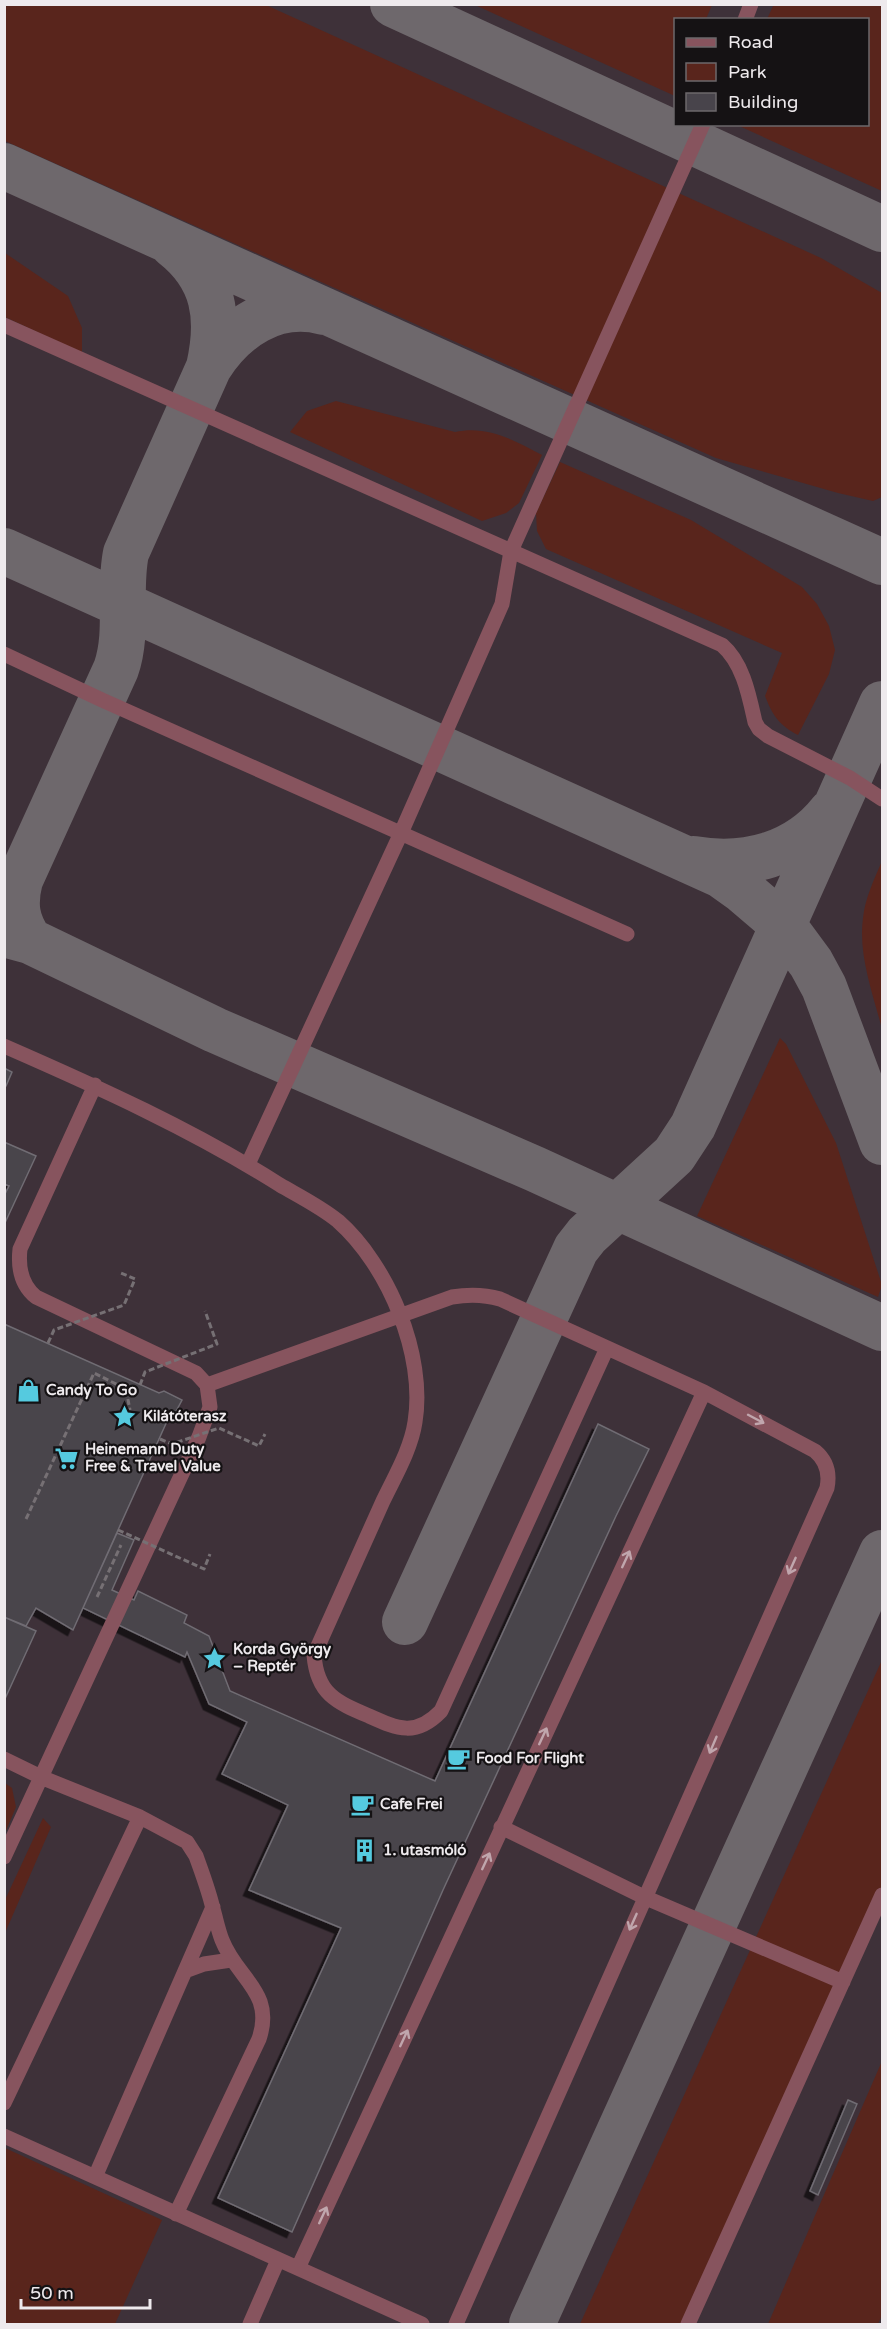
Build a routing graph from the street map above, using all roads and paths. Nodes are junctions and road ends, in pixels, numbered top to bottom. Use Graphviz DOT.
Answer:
graph roads {
  1 [pos="702,126"];
  2 [pos="4,325"];
  3 [pos="511,551"];
  4 [pos="5,655"];
  5 [pos="882,799"];
  6 [pos="401,832"];
  7 [pos="627,934"];
  8 [pos="4,1046"];
  9 [pos="95,1085"];
  10 [pos="248,1164"];
  11 [pos="121,1273"];
  12 [pos="205,1311"];
  13 [pos="400,1316"];
  14 [pos="48,1343"];
  15 [pos="607,1348"];
  16 [pos="140,1384"];
  17 [pos="207,1385"];
  18 [pos="704,1392"];
  19 [pos="130,1410"];
  20 [pos="265,1434"];
  21 [pos="160,1439"];
  22 [pos="26,1519"];
  23 [pos="118,1530"];
  24 [pos="121,1545"];
  25 [pos="210,1554"];
  26 [pos="97,1597"];
  27 [pos="4,1760"];
  28 [pos="43,1778"];
  29 [pos="140,1817"];
  30 [pos="501,1827"];
  31 [pos="4,1857"];
  32 [pos="882,1895"];
  33 [pos="644,1897"];
  34 [pos="213,1907"];
  35 [pos="231,1960"];
  36 [pos="185,1971"];
  37 [pos="843,1982"];
  38 [pos="4,2103"];
  39 [pos="4,2136"];
  40 [pos="94,2176"];
  41 [pos="177,2214"];
  42 [pos="278,2260"];
  43 [pos="298,2268"];
  44 [pos="250,2325"];
  45 [pos="422,2325"];
  46 [pos="456,2325"];
  47 [pos="688,2325"];
  1 -- 3 [label="lane"];
  2 -- 3 [label="lane"];
  3 -- 5 [label="lane"];
  3 -- 6 [label="lane"];
  4 -- 6 [label="lane"];
  6 -- 7 [label="lane"];
  6 -- 10 [label="lane"];
  8 -- 9 [label="lane"];
  9 -- 10 [label="lane"];
  9 -- 17 [label="lane"];
  10 -- 13 [label="lane"];
  11 -- 14 [label="path, bridge"];
  12 -- 16 [label="path, bridge"];
  13 -- 15 [label="lane"];
  13 -- 15 [label="lane"];
  13 -- 17 [label="lane"];
  15 -- 18 [label="lane"];
  17 -- 28 [label="lane"];
  30 -- 18 [label="lane, one-way"];
  18 -- 33 [label="lane, one-way"];
  19 -- 22 [label="path"];
  20 -- 21 [label="path, bridge"];
  23 -- 25 [label="path, bridge"];
  24 -- 26 [label="path"];
  27 -- 28 [label="lane"];
  28 -- 29 [label="lane"];
  28 -- 31 [label="lane"];
  29 -- 34 [label="lane"];
  29 -- 38 [label="lane"];
  30 -- 33 [label="lane"];
  43 -- 30 [label="lane, one-way"];
  32 -- 37 [label="lane"];
  33 -- 37 [label="lane"];
  33 -- 46 [label="lane, one-way"];
  34 -- 35 [label="lane"];
  34 -- 36 [label="lane"];
  35 -- 36 [label="lane"];
  35 -- 41 [label="lane"];
  36 -- 40 [label="lane"];
  37 -- 47 [label="lane"];
  39 -- 40 [label="lane"];
  40 -- 41 [label="lane"];
  41 -- 42 [label="lane"];
  42 -- 43 [label="lane"];
  42 -- 44 [label="lane"];
  43 -- 45 [label="lane"];
}
